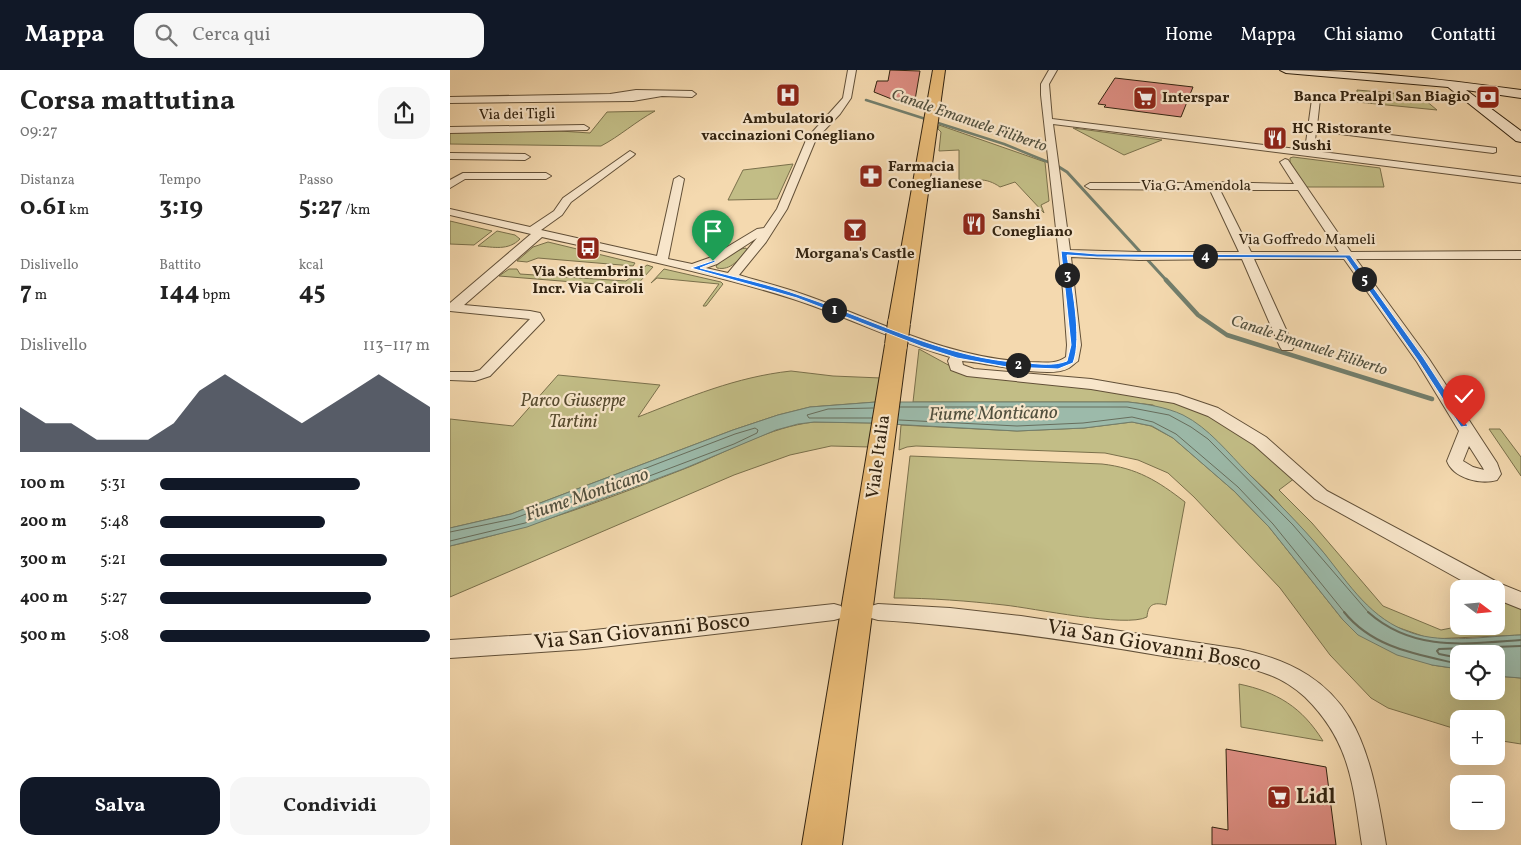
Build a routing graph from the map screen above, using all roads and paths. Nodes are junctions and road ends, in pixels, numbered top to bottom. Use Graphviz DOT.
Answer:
graph roads {
  1 [pos="852,70"];
  2 [pos="939,70"];
  3 [pos="1052,70"];
  4 [pos="1286,70"];
  5 [pos="1451,84"];
  6 [pos="1492,89"];
  7 [pos="692,94"];
  8 [pos="1521,94"];
  9 [pos="1469,97"];
  10 [pos="1316,99"];
  11 [pos="450,100"];
  12 [pos="1049,121"];
  13 [pos="584,128"];
  14 [pos="1312,128"];
  15 [pos="450,130"];
  16 [pos="1521,138"];
  17 [pos="1493,150"];
  18 [pos="630,154"];
  19 [pos="1309,154"];
  20 [pos="450,156"];
  21 [pos="525,157"];
  22 [pos="1285,162"];
  23 [pos="546,176"];
  24 [pos="679,179"];
  25 [pos="1521,180"];
  26 [pos="450,185"];
  27 [pos="1213,185"];
  28 [pos="1090,186"];
  29 [pos="1302,187"];
  30 [pos="450,212"];
  31 [pos="775,220"];
  32 [pos="536,232"];
  33 [pos="1063,253"];
  34 [pos="1521,255"];
  35 [pos="1247,256"];
  36 [pos="1348,256"];
  37 [pos="662,262"];
  38 [pos="694,268"];
  39 [pos="731,277"];
  40 [pos="452,307"];
  41 [pos="1287,347"];
  42 [pos="957,356"];
  43 [pos="450,376"];
  44 [pos="1467,431"];
  45 [pos="1478,580"];
  46 [pos="1505,594"];
  47 [pos="1521,601"];
  48 [pos="834,612"];
  49 [pos="878,612"];
  50 [pos="450,649"];
  51 [pos="822,845"];
  52 [pos="1374,845"];
  1 -- 31 [label="street"];
  2 -- 51 [label="main road, Viale Italia, bridge"];
  3 -- 12 [label="street"];
  4 -- 5 [label="street"];
  5 -- 6 [label="street"];
  5 -- 9 [label="street"];
  6 -- 8 [label="street"];
  6 -- 9 [label="street"];
  7 -- 11 [label="street"];
  9 -- 16 [label="street"];
  10 -- 14 [label="street"];
  12 -- 19 [label="street"];
  12 -- 33 [label="street"];
  13 -- 15 [label="street, Via dei Tigli"];
  14 -- 17 [label="street"];
  14 -- 19 [label="street"];
  18 -- 32 [label="street"];
  19 -- 25 [label="street"];
  20 -- 21 [label="street"];
  22 -- 29 [label="street"];
  23 -- 26 [label="street"];
  24 -- 37 [label="street"];
  27 -- 28 [label="street, Via G. Amendola"];
  27 -- 29 [label="street, Via G. Amendola"];
  27 -- 35 [label="street"];
  29 -- 36 [label="street"];
  30 -- 32 [label="street"];
  31 -- 38 [label="street"];
  31 -- 39 [label="street"];
  32 -- 37 [label="street"];
  32 -- 40 [label="street"];
  33 -- 35 [label="street, Via Goffredo Mameli"];
  33 -- 42 [label="street"];
  34 -- 36 [label="street, Via Goffredo Mameli"];
  35 -- 36 [label="street, Via Goffredo Mameli"];
  35 -- 41 [label="street"];
  36 -- 44 [label="street"];
  37 -- 38 [label="street"];
  38 -- 39 [label="street"];
  39 -- 42 [label="street"];
  40 -- 43 [label="street"];
  42 -- 45 [label="street"];
  46 -- 47 [label="street"];
  48 -- 50 [label="street, Via San Giovanni Bosco"];
  49 -- 52 [label="street, Via San Giovanni Bosco"];
}
